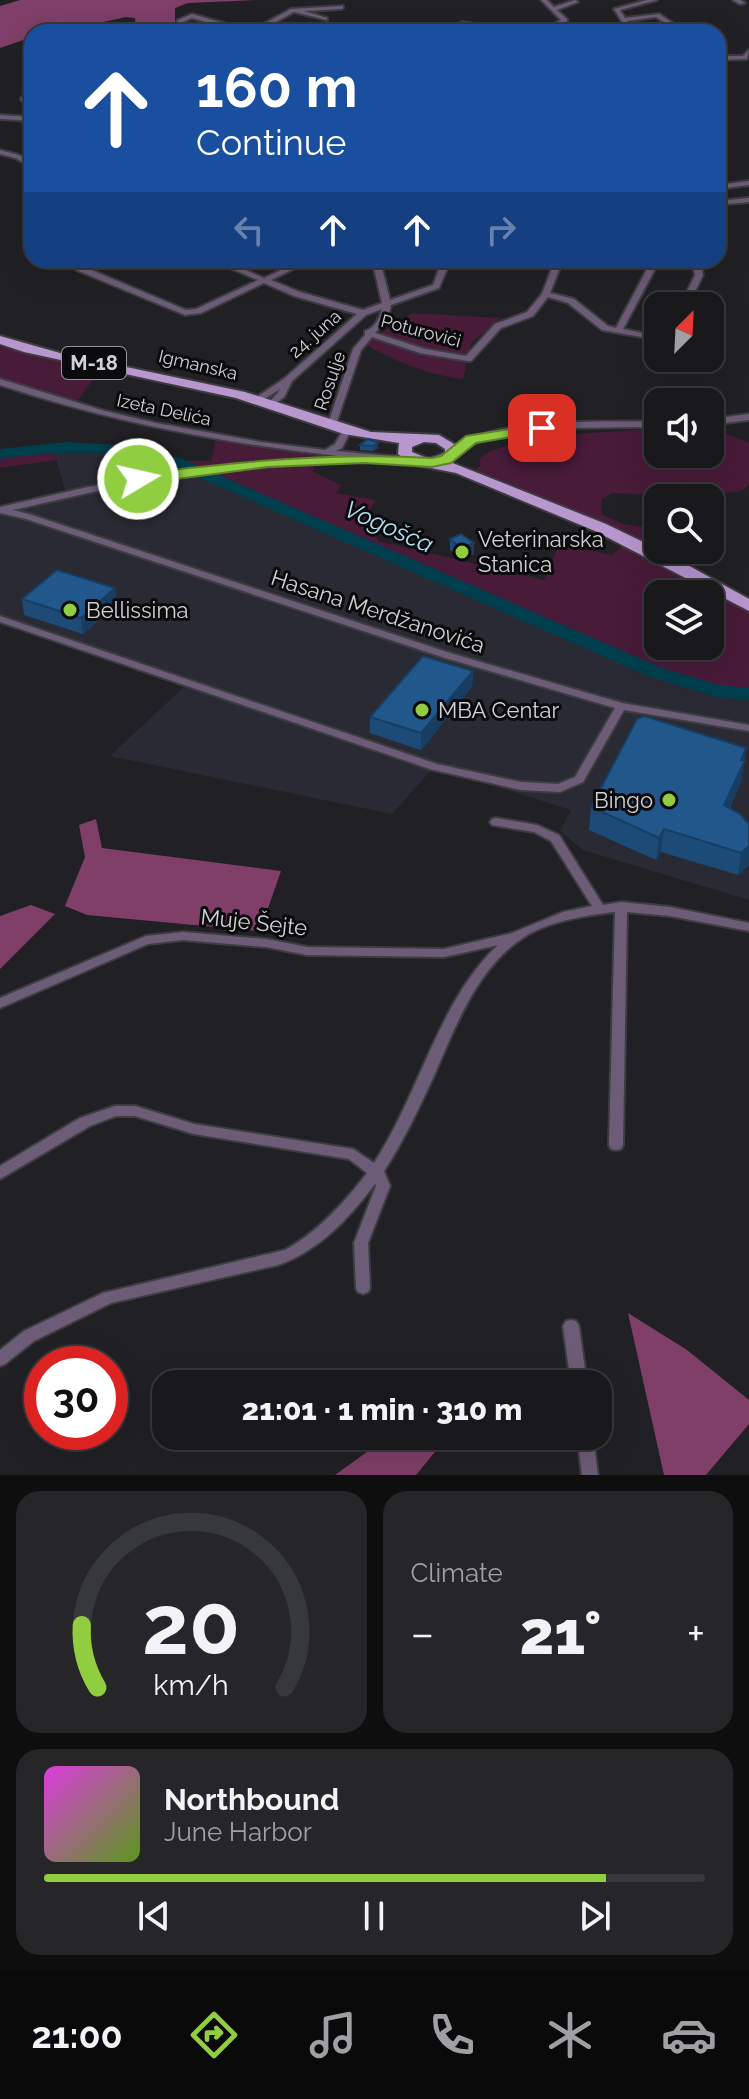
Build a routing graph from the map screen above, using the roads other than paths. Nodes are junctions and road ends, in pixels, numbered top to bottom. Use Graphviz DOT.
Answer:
graph roads {
  1 [pos="544,0"];
  2 [pos="654,0"];
  3 [pos="575,2"];
  4 [pos="341,7"];
  5 [pos="553,9"];
  6 [pos="293,10"];
  7 [pos="325,19"];
  8 [pos="623,20"];
  9 [pos="181,24"];
  10 [pos="229,24"];
  11 [pos="267,24"];
  12 [pos="561,24"];
  13 [pos="626,24"];
  14 [pos="671,24"];
  15 [pos="749,52"];
  16 [pos="726,58"];
  17 [pos="0,117"];
  18 [pos="24,119"];
  19 [pos="0,152"];
  20 [pos="24,160"];
  21 [pos="749,183"];
  22 [pos="726,186"];
  23 [pos="749,201"];
  24 [pos="726,202"];
  25 [pos="79,268"];
  26 [pos="233,268"];
  27 [pos="291,268"];
  28 [pos="378,268"];
  29 [pos="442,268"];
  30 [pos="557,268"];
  31 [pos="649,268"];
  32 [pos="698,268"];
  33 [pos="263,281"];
  34 [pos="691,292"];
  35 [pos="546,294"];
  36 [pos="387,306"];
  37 [pos="363,313"];
  38 [pos="618,331"];
  39 [pos="368,333"];
  40 [pos="644,336"];
  41 [pos="0,340"];
  42 [pos="288,380"];
  43 [pos="1,383"];
  44 [pos="270,399"];
  45 [pos="749,417"];
  46 [pos="724,420"];
  47 [pos="644,424"];
  48 [pos="339,434"];
  49 [pos="417,439"];
  50 [pos="439,439"];
  51 [pos="383,440"];
  52 [pos="471,440"];
  53 [pos="324,453"];
  54 [pos="401,457"];
  55 [pos="364,458"];
  56 [pos="455,459"];
  57 [pos="0,510"];
  58 [pos="749,606"];
  59 [pos="0,619"];
  60 [pos="621,706"];
  61 [pos="749,728"];
  62 [pos="496,822"];
  63 [pos="598,906"];
  64 [pos="621,906"];
  65 [pos="749,927"];
  66 [pos="514,937"];
  67 [pos="0,1003"];
  68 [pos="616,1145"];
  69 [pos="0,1173"];
  70 [pos="378,1173"];
  71 [pos="363,1288"];
  72 [pos="571,1326"];
  73 [pos="0,1359"];
  74 [pos="577,1370"];
  75 [pos="587,1450"];
  76 [pos="590,1475"];
  1 -- 5 [label="street"];
  2 -- 8 [label="street"];
  3 -- 5 [label="street"];
  4 -- 6 [label="street"];
  5 -- 12 [label="street"];
  6 -- 7 [label="street"];
  6 -- 11 [label="street"];
  8 -- 13 [label="street"];
  8 -- 14 [label="street"];
  9 -- 10 [label="street"];
  15 -- 16 [label="street"];
  17 -- 18 [label="street"];
  19 -- 20 [label="street"];
  21 -- 22 [label="street"];
  23 -- 24 [label="street"];
  25 -- 33 [label="street"];
  26 -- 33 [label="street, 24. juna"];
  27 -- 33 [label="street"];
  28 -- 36 [label="street"];
  29 -- 36 [label="street, 24. juna"];
  30 -- 35 [label="street, Poturovići"];
  31 -- 38 [label="street"];
  32 -- 34 [label="street"];
  33 -- 37 [label="street, 24. juna"];
  35 -- 38 [label="street"];
  35 -- 39 [label="street, Poturovići"];
  36 -- 37 [label="street, 24. juna"];
  36 -- 39 [label="street, Rosulje"];
  37 -- 42 [label="street, 24. juna"];
  38 -- 40 [label="street"];
  39 -- 48 [label="street, Rosulje"];
  41 -- 44 [label="main road, Igmanska / M-18"];
  42 -- 44 [label="street, 24. juna"];
  42 -- 44 [label="street, 24. juna"];
  43 -- 53 [label="street, Izeta Delića"];
  44 -- 48 [label="main road, Igmanska / M-18"];
  45 -- 46 [label="street"];
  47 -- 52 [label="street"];
  48 -- 51 [label="main road, Igmanska / M-18"];
  48 -- 53 [label="street"];
  49 -- 50 [label="main road, M-18"];
  49 -- 51 [label="main road, Igmanska / M-18"];
  49 -- 54 [label="main road"];
  50 -- 52 [label="street"];
  50 -- 56 [label="main road, M-18"];
  51 -- 54 [label="main road, Igmanska / M-18"];
  52 -- 56 [label="street"];
  53 -- 55 [label="street, Izeta Delića"];
  54 -- 55 [label="street, Izeta Delića"];
  54 -- 56 [label="main road, M-18"];
  55 -- 57 [label="street"];
  56 -- 58 [label="main road, M-18"];
  57 -- 60 [label="street, Hasana Merdžanovića"];
  59 -- 60 [label="street"];
  60 -- 61 [label="street, Hasana Merdžanovića"];
  62 -- 63 [label="street"];
  63 -- 64 [label="street, Muje Šejte"];
  63 -- 66 [label="street, Muje Šejte"];
  64 -- 65 [label="street, Muje Šejte"];
  64 -- 68 [label="street"];
  66 -- 67 [label="street, Muje Šejte"];
  66 -- 70 [label="street, Muje Šejte"];
  69 -- 70 [label="street"];
  70 -- 71 [label="street, Muje Šejte"];
  70 -- 73 [label="street, Muje Šejte"];
  72 -- 74 [label="street"];
  75 -- 76 [label="street"];
}
